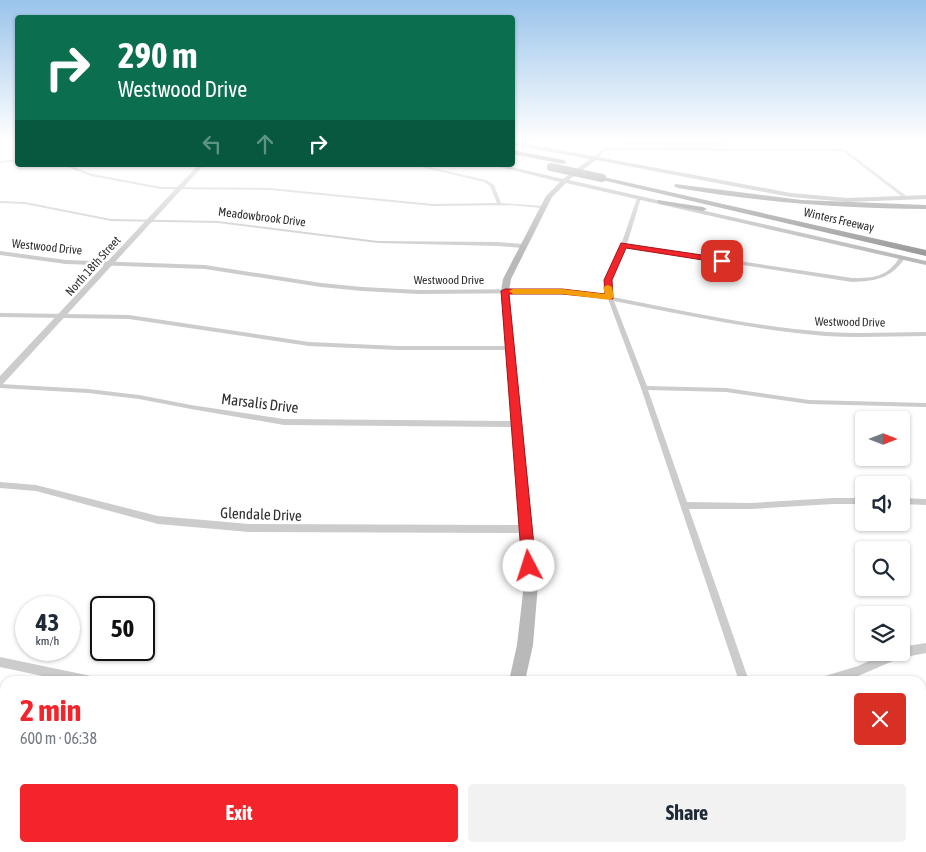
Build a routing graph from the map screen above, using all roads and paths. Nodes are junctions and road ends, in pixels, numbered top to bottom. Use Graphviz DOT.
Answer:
graph roads {
  1 [pos="114,180"];
  2 [pos="188,180"];
  3 [pos="480,180"];
  4 [pos="559,180"];
  5 [pos="624,180"];
  6 [pos="641,180"];
  7 [pos="714,180"];
  8 [pos="883,180"];
  9 [pos="564,181"];
  10 [pos="650,181"];
  11 [pos="180,188"];
  12 [pos="926,197"];
  13 [pos="639,198"];
  14 [pos="907,198"];
  15 [pos="0,202"];
  16 [pos="661,202"];
  17 [pos="500,205"];
  18 [pos="926,205"];
  19 [pos="542,207"];
  20 [pos="780,210"];
  21 [pos="798,214"];
  22 [pos="149,222"];
  23 [pos="898,237"];
  24 [pos="866,239"];
  25 [pos="624,245"];
  26 [pos="523,246"];
  27 [pos="0,253"];
  28 [pos="926,253"];
  29 [pos="902,258"];
  30 [pos="111,263"];
  31 [pos="926,263"];
  32 [pos="505,291"];
  33 [pos="610,297"];
  34 [pos="0,316"];
  35 [pos="62,316"];
  36 [pos="926,334"];
  37 [pos="510,348"];
  38 [pos="0,382"];
  39 [pos="0,386"];
  40 [pos="644,388"];
  41 [pos="926,405"];
  42 [pos="518,424"];
  43 [pos="0,485"];
  44 [pos="855,501"];
  45 [pos="910,502"];
  46 [pos="926,502"];
  47 [pos="683,505"];
  48 [pos="526,529"];
  49 [pos="926,648"];
  50 [pos="0,662"];
  51 [pos="68,676"];
  52 [pos="519,676"];
  53 [pos="742,676"];
  54 [pos="842,676"];
  1 -- 11 [label="street"];
  2 -- 11 [label="street, North 18th Street"];
  3 -- 17 [label="street"];
  4 -- 9 [label="main road"];
  5 -- 24 [label="highway, Winters Freeway"];
  6 -- 10 [label="highway, Winters Freeway"];
  7 -- 14 [label="main road"];
  8 -- 14 [label="street"];
  9 -- 13 [label="main road"];
  9 -- 19 [label="main road"];
  10 -- 18 [label="highway"];
  10 -- 20 [label="highway, Winters Freeway"];
  11 -- 17 [label="street"];
  11 -- 22 [label="street, North 18th Street"];
  12 -- 14 [label="main road"];
  13 -- 16 [label="main road"];
  13 -- 25 [label="street"];
  15 -- 22 [label="street, Meadowbrook Drive"];
  16 -- 24 [label="highway"];
  16 -- 29 [label="main road"];
  17 -- 19 [label="street"];
  19 -- 26 [label="main road"];
  21 -- 23 [label="highway, Winters Freeway"];
  22 -- 26 [label="street, Meadowbrook Drive"];
  22 -- 30 [label="street, North 18th Street"];
  24 -- 28 [label="highway, Winters Freeway"];
  25 -- 29 [label="street"];
  25 -- 33 [label="street"];
  26 -- 32 [label="main road"];
  27 -- 30 [label="street, Westwood Drive"];
  29 -- 31 [label="main road"];
  30 -- 32 [label="street, Westwood Drive"];
  30 -- 35 [label="street, North 18th Street"];
  32 -- 33 [label="street, Westwood Drive"];
  32 -- 37 [label="main road"];
  33 -- 36 [label="street, Westwood Drive"];
  33 -- 40 [label="street"];
  34 -- 35 [label="street"];
  35 -- 37 [label="street"];
  35 -- 38 [label="street, North 18th Street"];
  37 -- 42 [label="main road"];
  39 -- 42 [label="street, Marsalis Drive"];
  40 -- 41 [label="street"];
  40 -- 47 [label="street"];
  42 -- 48 [label="main road"];
  43 -- 48 [label="street, Glendale Drive"];
  44 -- 47 [label="street"];
  45 -- 46 [label="street"];
  47 -- 53 [label="street"];
  48 -- 52 [label="main road"];
  49 -- 54 [label="street"];
  50 -- 51 [label="street"];
}
